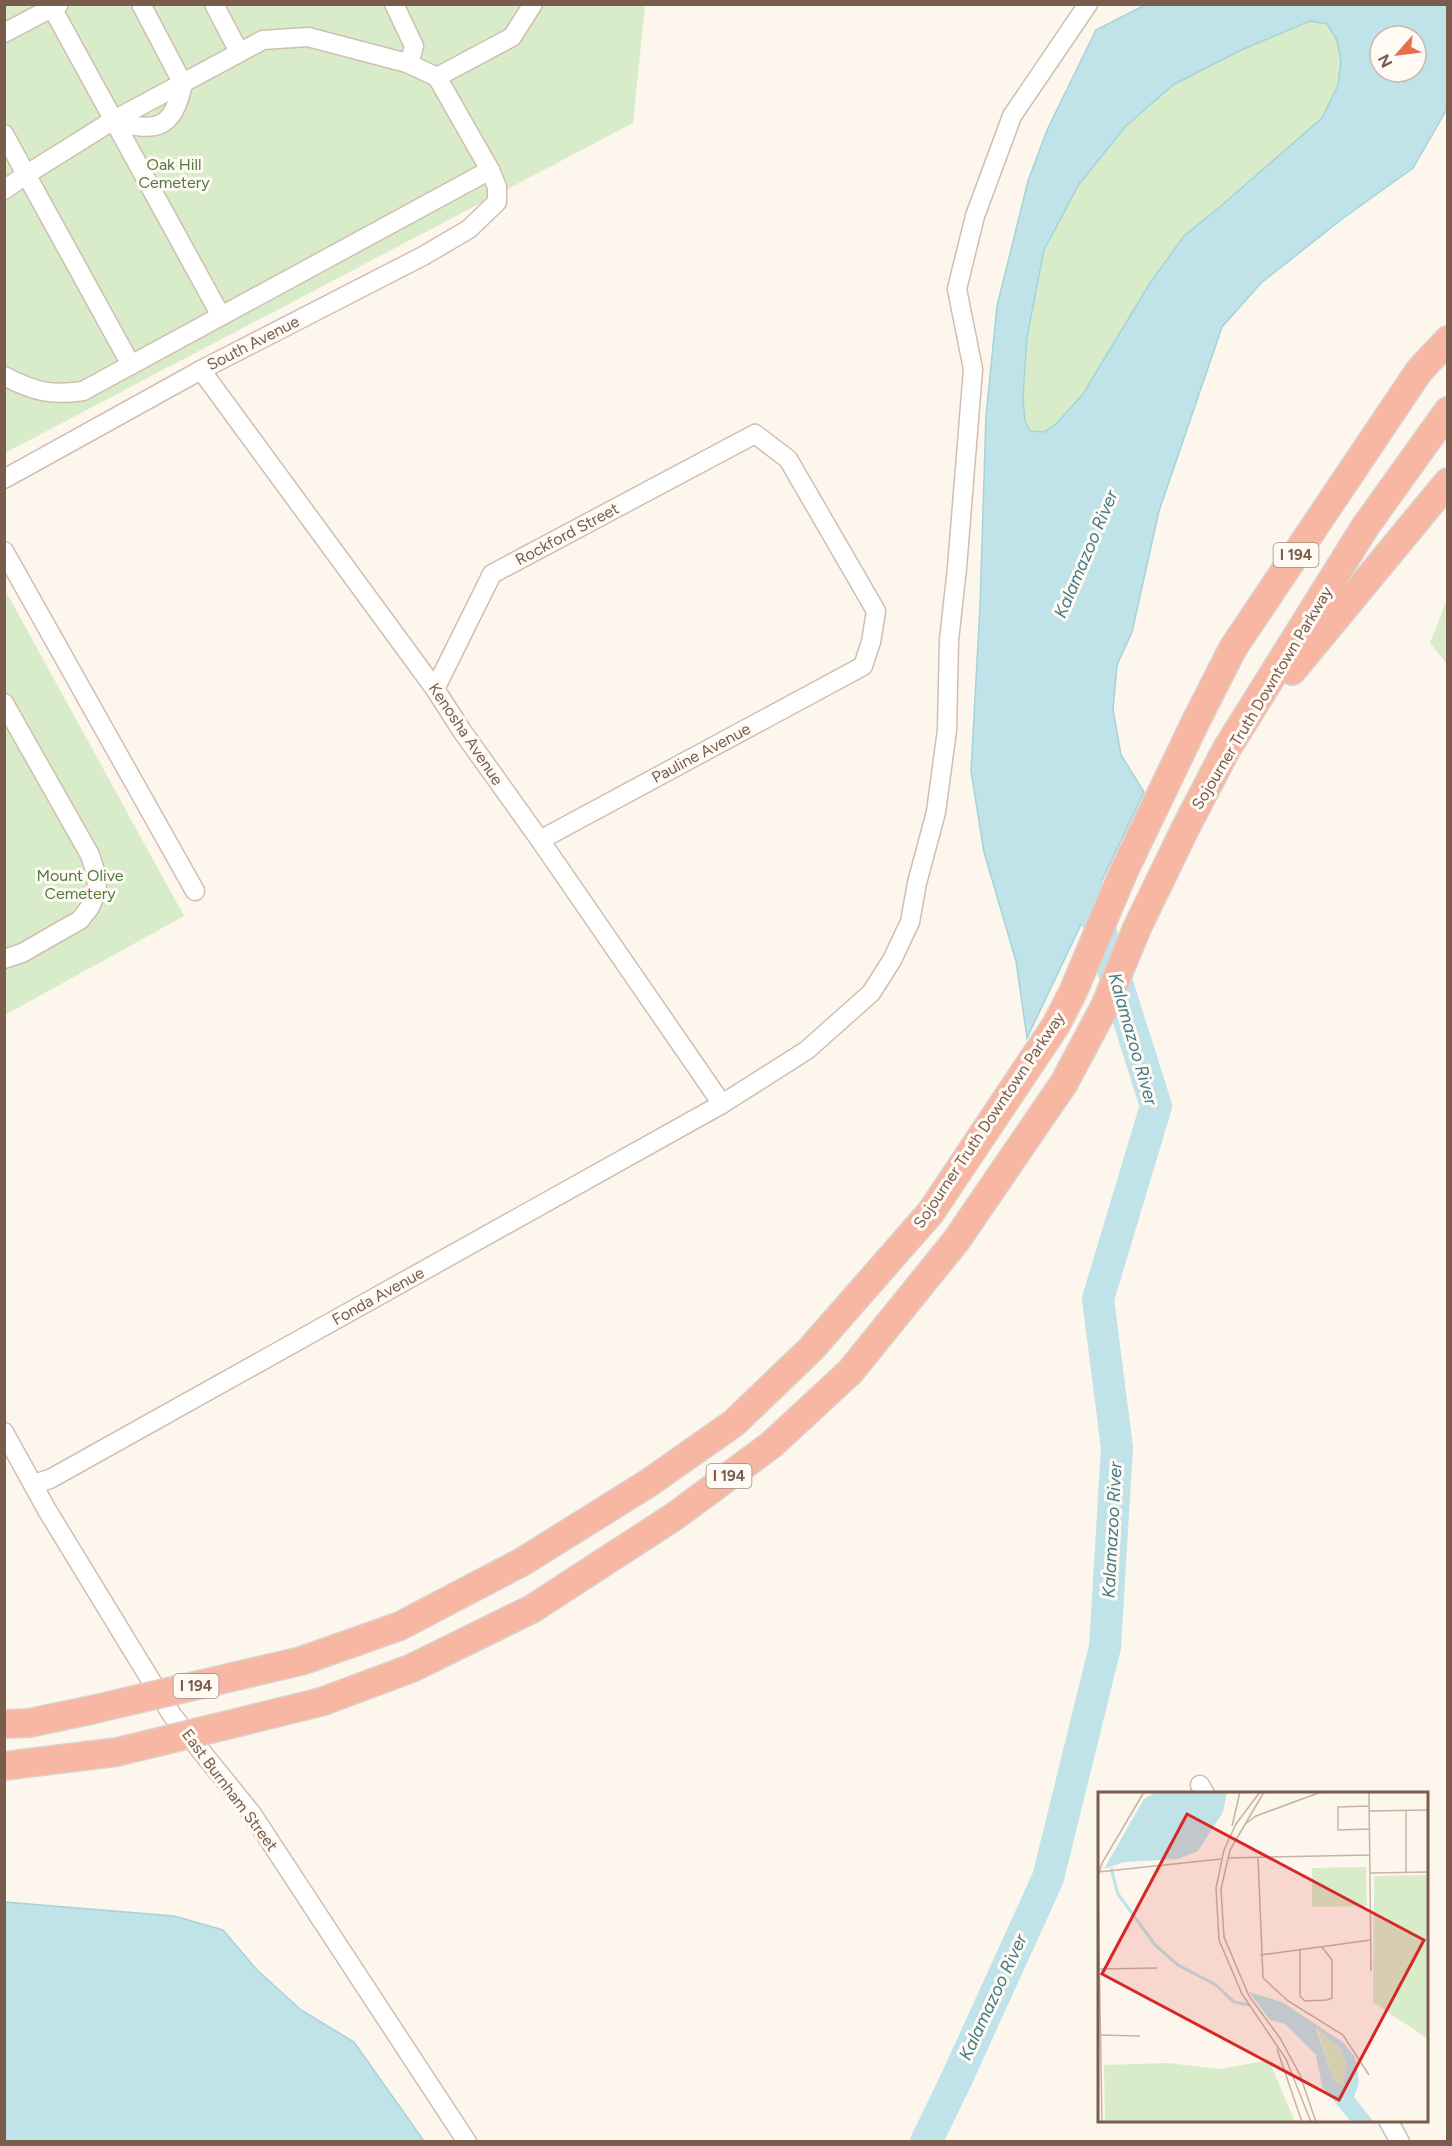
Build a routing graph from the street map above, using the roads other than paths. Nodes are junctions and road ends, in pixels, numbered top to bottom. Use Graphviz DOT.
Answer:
graph roads {
  1 [pos="141,4"];
  2 [pos="214,4"];
  3 [pos="394,4"];
  4 [pos="533,4"];
  5 [pos="1088,4"];
  6 [pos="54,6"];
  7 [pos="4,33"];
  8 [pos="239,52"];
  9 [pos="407,63"];
  10 [pos="437,77"];
  11 [pos="183,84"];
  12 [pos="112,121"];
  13 [pos="4,134"];
  14 [pos="490,170"];
  15 [pos="27,174"];
  16 [pos="4,190"];
  17 [pos="221,316"];
  18 [pos="1448,340"];
  19 [pos="131,365"];
  20 [pos="201,370"];
  21 [pos="4,376"];
  22 [pos="1448,411"];
  23 [pos="755,434"];
  24 [pos="4,479"];
  25 [pos="1448,483"];
  26 [pos="4,551"];
  27 [pos="435,689"];
  28 [pos="4,703"];
  29 [pos="1227,750"];
  30 [pos="540,840"];
  31 [pos="195,891"];
  32 [pos="4,959"];
  33 [pos="722,1104"];
  34 [pos="4,1432"];
  35 [pos="33,1484"];
  36 [pos="4,1724"];
  37 [pos="4,1766"];
  38 [pos="1389,2122"];
  39 [pos="467,2142"];
  40 [pos="1400,2142"];
  1 -- 11 [label="street"];
  2 -- 8 [label="street"];
  3 -- 9 [label="street"];
  4 -- 10 [label="street"];
  5 -- 33 [label="street, Fonda Avenue"];
  6 -- 7 [label="street"];
  6 -- 12 [label="street"];
  8 -- 9 [label="street"];
  8 -- 11 [label="street"];
  9 -- 10 [label="street"];
  10 -- 14 [label="street"];
  11 -- 12 [label="street"];
  11 -- 12 [label="street"];
  12 -- 15 [label="street"];
  12 -- 17 [label="street"];
  13 -- 15 [label="street"];
  14 -- 17 [label="street"];
  14 -- 20 [label="street, South Avenue"];
  15 -- 16 [label="street"];
  15 -- 19 [label="street"];
  17 -- 19 [label="street"];
  18 -- 36 [label="highway, Sojourner Truth Downtown Parkway / I 194, bridge"];
  19 -- 21 [label="street"];
  20 -- 24 [label="street, South Avenue"];
  20 -- 27 [label="street, Kenosha Avenue"];
  22 -- 29 [label="highway, Sojourner Truth Downtown Parkway / I 194"];
  23 -- 27 [label="street, Rockford Street"];
  23 -- 30 [label="street, Pauline Avenue"];
  25 -- 29 [label="highway"];
  26 -- 31 [label="street"];
  27 -- 30 [label="street, Kenosha Avenue"];
  28 -- 32 [label="street"];
  29 -- 37 [label="highway, Sojourner Truth Downtown Parkway / I 194, bridge"];
  30 -- 33 [label="street, Kenosha Avenue"];
  33 -- 35 [label="street, Fonda Avenue"];
  34 -- 35 [label="street, East Burnham Street"];
  35 -- 39 [label="street, East Burnham Street"];
  38 -- 40 [label="street"];
}
